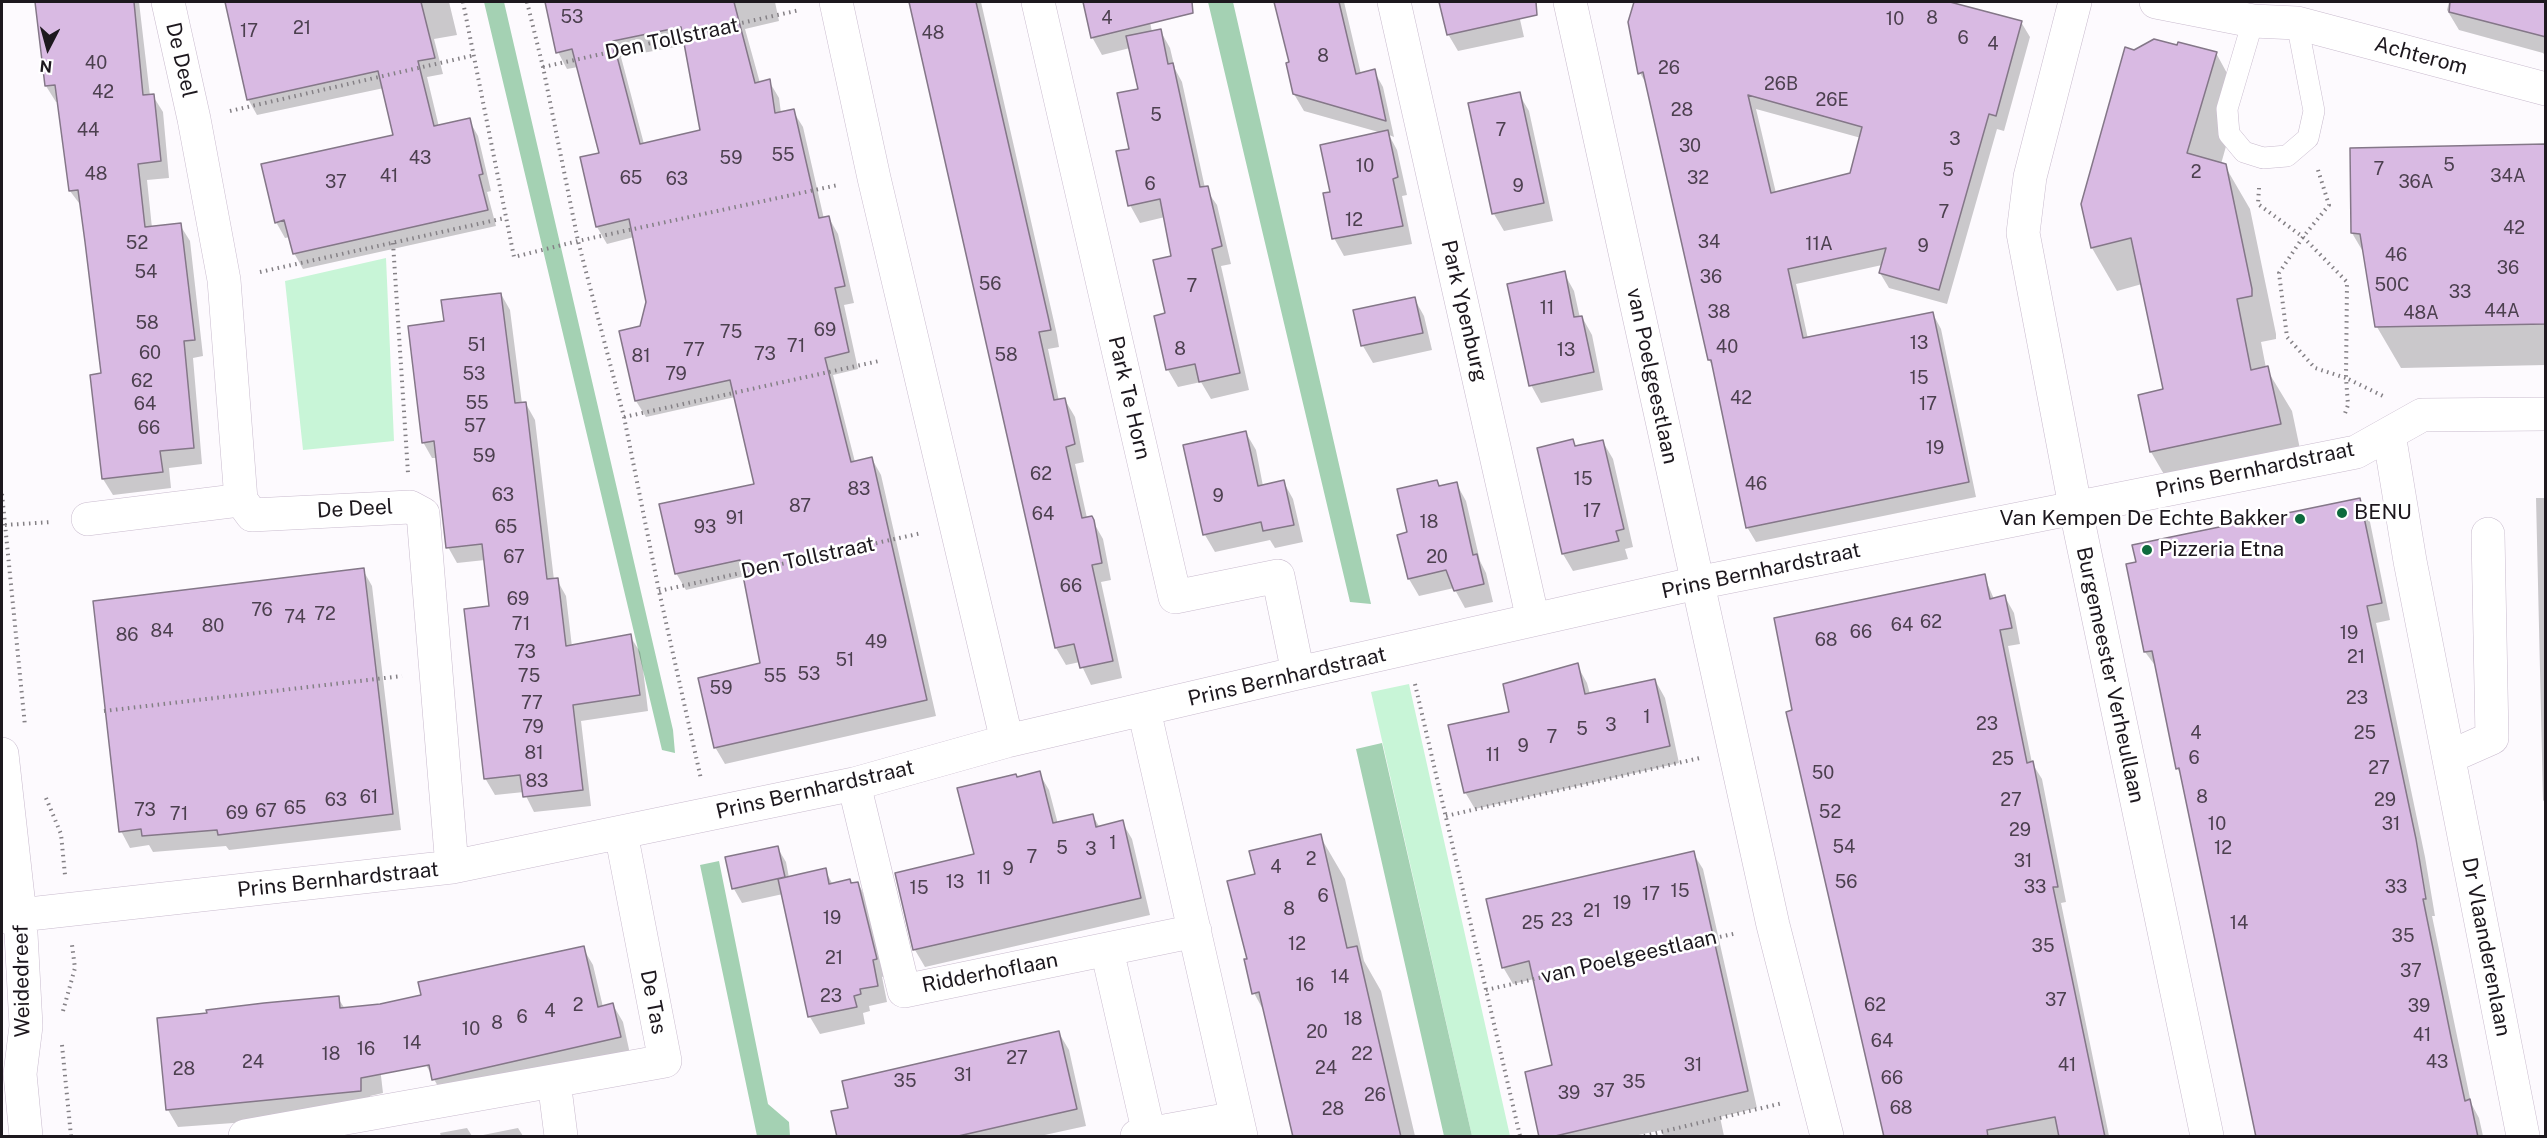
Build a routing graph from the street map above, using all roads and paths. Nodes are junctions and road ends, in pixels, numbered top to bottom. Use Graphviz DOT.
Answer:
graph roads {
  1 [pos="168,2"];
  2 [pos="463,2"];
  3 [pos="527,2"];
  4 [pos="836,2"];
  5 [pos="1038,2"];
  6 [pos="1394,2"];
  7 [pos="1569,2"];
  8 [pos="2075,2"];
  9 [pos="2156,2"];
  10 [pos="2295,12"];
  11 [pos="2253,21"];
  12 [pos="475,55"];
  13 [pos="543,67"];
  14 [pos="2546,89"];
  15 [pos="194,119"];
  16 [pos="2308,138"];
  17 [pos="2264,158"];
  18 [pos="874,178"];
  19 [pos="505,218"];
  20 [pos="2303,237"];
  21 [pos="578,241"];
  22 [pos="393,243"];
  23 [pos="224,280"];
  24 [pos="915,353"];
  25 [pos="2346,378"];
  26 [pos="2546,414"];
  27 [pos="2422,415"];
  28 [pos="624,417"];
  29 [pos="2389,434"];
  30 [pos="2356,452"];
  31 [pos="241,500"];
  32 [pos="2075,506"];
  33 [pos="410,507"];
  34 [pos="88,519"];
  35 [pos="5,525"];
  36 [pos="958,525"];
  37 [pos="2488,534"];
  38 [pos="1697,583"];
  39 [pos="659,591"];
  40 [pos="1533,620"];
  41 [pos="1407,650"];
  42 [pos="435,672"];
  43 [pos="1298,672"];
  44 [pos="1144,710"];
  45 [pos="104,711"];
  46 [pos="1007,741"];
  47 [pos="1734,750"];
  48 [pos="2,754"];
  49 [pos="2449,757"];
  50 [pos="854,784"];
  51 [pos="709,815"];
  52 [pos="1446,816"];
  53 [pos="621,833"];
  54 [pos="452,867"];
  55 [pos="11,916"];
  56 [pos="1773,925"];
  57 [pos="1195,931"];
  58 [pos="1107,950"];
  59 [pos="1486,990"];
  60 [pos="554,1081"];
  61 [pos="1818,1095"];
  62 [pos="1239,1127"];
  63 [pos="1143,1135"];
  64 [pos="251,1136"];
  65 [pos="26,1137"];
  66 [pos="561,1137"];
  67 [pos="1520,1137"];
  68 [pos="1644,1137"];
  69 [pos="1827,1137"];
  70 [pos="2207,1137"];
  71 [pos="2523,1137"];
  1 -- 15 [label="street, De Deel"];
  2 -- 12 [label="path"];
  3 -- 13 [label="path"];
  4 -- 13 [label="path, Den Tollstraat"];
  4 -- 18 [label="street"];
  5 -- 43 [label="street, Park Te Horn"];
  6 -- 40 [label="street, Park Ypenburg"];
  7 -- 38 [label="street, van Poelgeestlaan"];
  8 -- 32 [label="street, Burgemeester Verheullaan"];
  9 -- 11 [label="street, Achterom"];
  10 -- 11 [label="street, Achterom"];
  10 -- 14 [label="street, Achterom"];
  10 -- 16 [label="lane"];
  11 -- 17 [label="lane"];
  12 -- 15 [label="path, De Deel"];
  12 -- 19 [label="path"];
  13 -- 21 [label="path"];
  15 -- 23 [label="street, De Deel"];
  16 -- 17 [label="lane"];
  16 -- 20 [label="path"];
  17 -- 20 [label="path"];
  18 -- 21 [label="path"];
  18 -- 24 [label="street"];
  19 -- 21 [label="path"];
  19 -- 22 [label="path"];
  20 -- 25 [label="path"];
  20 -- 25 [label="path"];
  21 -- 28 [label="path"];
  22 -- 23 [label="path"];
  22 -- 33 [label="path"];
  23 -- 31 [label="street, De Deel"];
  24 -- 28 [label="path"];
  24 -- 36 [label="street"];
  25 -- 27 [label="path"];
  25 -- 30 [label="path"];
  26 -- 27 [label="street, Prins Bernhardstraat"];
  27 -- 29 [label="street, Prins Bernhardstraat"];
  28 -- 39 [label="path"];
  29 -- 30 [label="street, Prins Bernhardstraat"];
  29 -- 49 [label="street, Dr Vlaanderenlaan"];
  30 -- 32 [label="street, Prins Bernhardstraat"];
  31 -- 33 [label="street, De Deel"];
  31 -- 34 [label="street"];
  32 -- 38 [label="street, Prins Bernhardstraat"];
  32 -- 70 [label="street, Burgemeester Verheullaan"];
  33 -- 42 [label="street, De Deel"];
  34 -- 35 [label="path"];
  36 -- 39 [label="path, Den Tollstraat"];
  36 -- 46 [label="street"];
  37 -- 49 [label="street"];
  38 -- 40 [label="street, Prins Bernhardstraat"];
  38 -- 47 [label="street, van Poelgeestlaan"];
  39 -- 51 [label="path"];
  40 -- 41 [label="street, Prins Bernhardstraat"];
  41 -- 43 [label="street, Prins Bernhardstraat"];
  41 -- 52 [label="path"];
  42 -- 45 [label="path"];
  42 -- 54 [label="street, De Deel"];
  43 -- 44 [label="street, Prins Bernhardstraat"];
  44 -- 46 [label="street, Prins Bernhardstraat"];
  44 -- 57 [label="street"];
  46 -- 50 [label="street, Prins Bernhardstraat"];
  47 -- 52 [label="path"];
  47 -- 56 [label="street, van Poelgeestlaan"];
  48 -- 55 [label="street, Weidedreef"];
  49 -- 71 [label="street, Dr Vlaanderenlaan"];
  50 -- 51 [label="street, Prins Bernhardstraat"];
  50 -- 58 [label="street, Ridderhoflaan"];
  51 -- 53 [label="street, Prins Bernhardstraat"];
  52 -- 59 [label="path"];
  53 -- 54 [label="street, Prins Bernhardstraat"];
  53 -- 60 [label="street, De Tas"];
  54 -- 55 [label="street, Prins Bernhardstraat"];
  55 -- 65 [label="street, Weidedreef"];
  56 -- 59 [label="path, van Poelgeestlaan"];
  56 -- 61 [label="street, van Poelgeestlaan"];
  57 -- 58 [label="street, Ridderhoflaan"];
  57 -- 62 [label="street"];
  58 -- 63 [label="street"];
  59 -- 67 [label="path"];
  60 -- 64 [label="street, De Tas"];
  60 -- 66 [label="street"];
  61 -- 68 [label="path"];
  61 -- 69 [label="street, van Poelgeestlaan"];
  62 -- 63 [label="street"];
}
